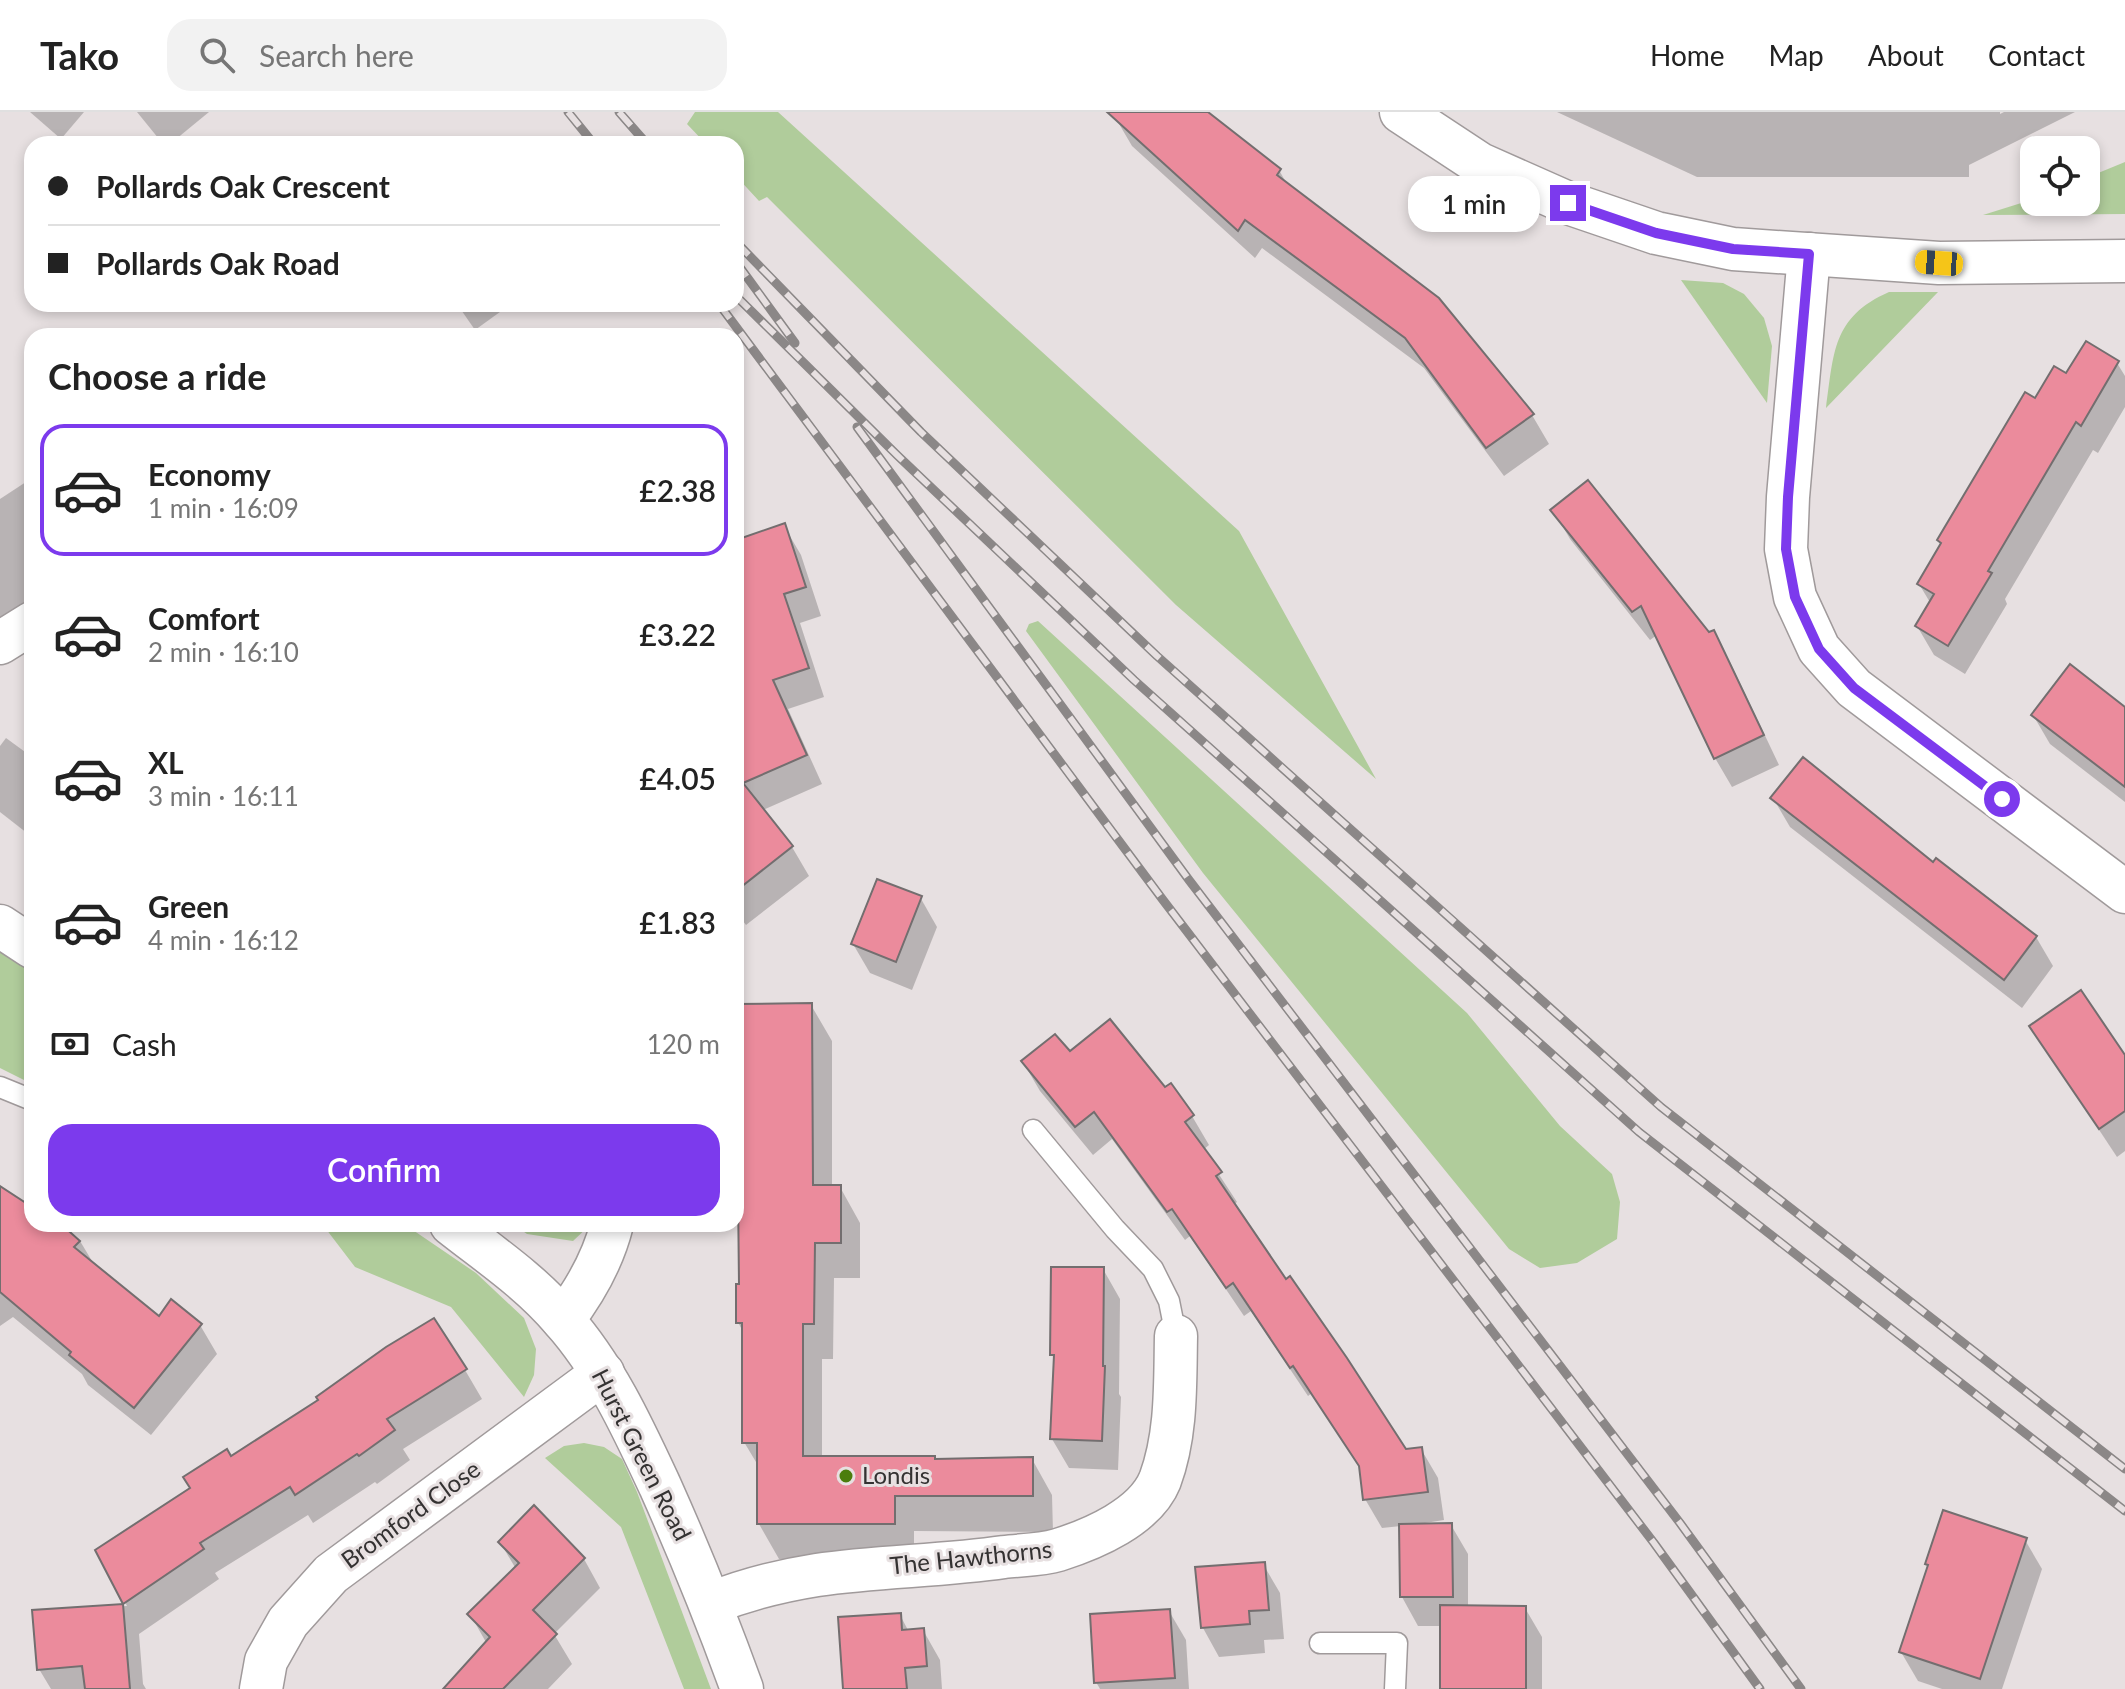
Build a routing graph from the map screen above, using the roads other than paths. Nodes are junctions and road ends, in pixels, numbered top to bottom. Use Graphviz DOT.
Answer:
graph roads {
  1 [pos="1401,112"];
  2 [pos="1809,254"];
  3 [pos="2125,261"];
  4 [pos="24,628"];
  5 [pos="0,643"];
  6 [pos="2125,892"];
  7 [pos="0,926"];
  8 [pos="24,942"];
  9 [pos="0,1087"];
  10 [pos="24,1097"];
  11 [pos="1033,1130"];
  12 [pos="461,1232"];
  13 [pos="610,1232"];
  14 [pos="563,1320"];
  15 [pos="1176,1336"];
  16 [pos="603,1373"];
  17 [pos="712,1603"];
  18 [pos="1320,1643"];
  19 [pos="261,1689"];
  20 [pos="742,1689"];
  21 [pos="1395,1689"];
  1 -- 2 [label="street"];
  2 -- 3 [label="street"];
  2 -- 6 [label="street"];
  4 -- 5 [label="street"];
  7 -- 8 [label="street"];
  9 -- 10 [label="lane"];
  11 -- 15 [label="lane"];
  12 -- 14 [label="street, Hurst Green Road"];
  13 -- 14 [label="street"];
  14 -- 16 [label="street, Hurst Green Road"];
  15 -- 17 [label="street, The Hawthorns"];
  16 -- 17 [label="street, Hurst Green Road"];
  16 -- 19 [label="street, Bromford Close"];
  17 -- 20 [label="street, Hurst Green Road"];
  18 -- 21 [label="lane"];
}
